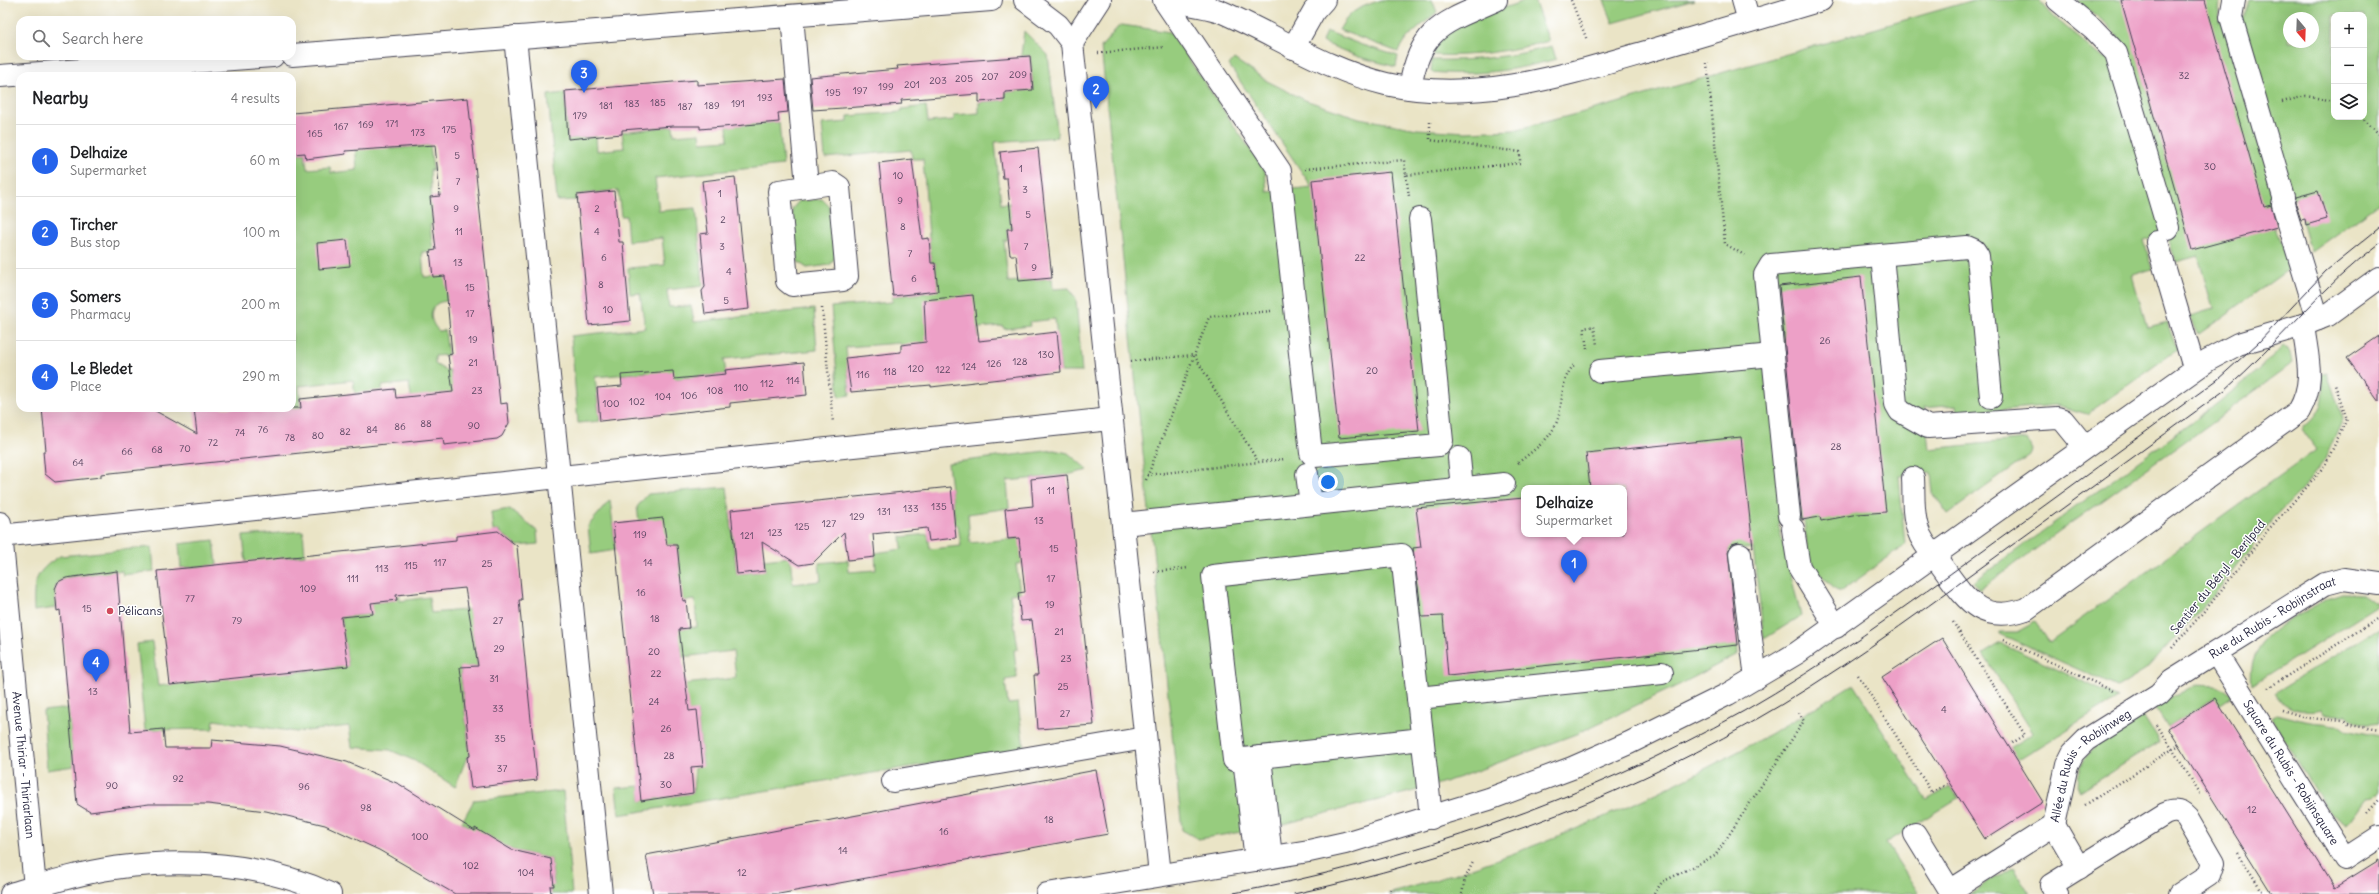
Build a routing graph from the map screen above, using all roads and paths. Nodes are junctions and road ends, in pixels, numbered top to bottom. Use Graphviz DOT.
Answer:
graph roads {
  1 [pos="990,0"];
  2 [pos="1026,0"];
  3 [pos="1100,0"];
  4 [pos="1164,0"];
  5 [pos="1176,0"];
  6 [pos="1324,0"];
  7 [pos="1496,0"];
  8 [pos="1571,0"];
  9 [pos="1743,0"];
  10 [pos="1821,0"];
  11 [pos="2058,0"];
  12 [pos="2234,0"];
  13 [pos="1215,6"];
  14 [pos="792,16"];
  15 [pos="1749,21"];
  16 [pos="515,37"];
  17 [pos="1587,40"];
  18 [pos="1072,43"];
  19 [pos="1194,44"];
  20 [pos="1293,48"];
  21 [pos="1097,53"];
  22 [pos="296,55"];
  23 [pos="218,60"];
  24 [pos="1707,63"];
  25 [pos="55,72"];
  26 [pos="16,75"];
  27 [pos="0,76"];
  28 [pos="1410,88"];
  29 [pos="2331,100"];
  30 [pos="2258,108"];
  31 [pos="1430,120"];
  32 [pos="2364,120"];
  33 [pos="2379,134"];
  34 [pos="1280,171"];
  35 [pos="807,186"];
  36 [pos="1420,219"];
  37 [pos="1882,255"];
  38 [pos="1768,268"];
  39 [pos="2379,278"];
  40 [pos="821,305"];
  41 [pos="1250,313"];
  42 [pos="2310,322"];
  43 [pos="1773,354"];
  44 [pos="1194,355"];
  45 [pos="1133,361"];
  46 [pos="1577,363"];
  47 [pos="1594,364"];
  48 [pos="2194,368"];
  49 [pos="2333,378"];
  50 [pos="1991,397"];
  51 [pos="1112,420"];
  52 [pos="834,427"];
  53 [pos="2085,447"];
  54 [pos="1459,458"];
  55 [pos="1258,462"];
  56 [pos="1266,462"];
  57 [pos="1307,474"];
  58 [pos="1147,475"];
  59 [pos="1913,478"];
  60 [pos="558,479"];
  61 [pos="1145,482"];
  62 [pos="1504,484"];
  63 [pos="1462,488"];
  64 [pos="1311,504"];
  65 [pos="1123,524"];
  66 [pos="0,532"];
  67 [pos="1740,554"];
  68 [pos="1935,556"];
  69 [pos="1190,568"];
  70 [pos="1151,572"];
  71 [pos="2379,584"];
  72 [pos="1950,616"];
  73 [pos="2379,618"];
  74 [pos="1836,627"];
  75 [pos="1999,639"];
  76 [pos="2167,653"];
  77 [pos="2216,653"];
  78 [pos="1662,673"];
  79 [pos="1858,675"];
  80 [pos="1756,678"];
  81 [pos="2172,680"];
  82 [pos="2117,693"];
  83 [pos="1418,698"];
  84 [pos="2246,702"];
  85 [pos="2278,709"];
  86 [pos="1799,713"];
  87 [pos="2379,730"];
  88 [pos="1145,738"];
  89 [pos="1422,739"];
  90 [pos="2011,744"];
  91 [pos="2179,744"];
  92 [pos="1252,758"];
  93 [pos="893,781"];
  94 [pos="1947,784"];
  95 [pos="1431,818"];
  96 [pos="2054,824"];
  97 [pos="1915,834"];
  98 [pos="2379,837"];
  99 [pos="1264,859"];
  100 [pos="1473,862"];
  101 [pos="2079,868"];
  102 [pos="1160,875"];
  103 [pos="1391,886"];
  104 [pos="35,887"];
  105 [pos="2054,889"];
  106 [pos="1947,892"];
  107 [pos="10,894"];
  108 [pos="330,894"];
  109 [pos="601,894"];
  110 [pos="1047,894"];
  111 [pos="1390,894"];
  112 [pos="1462,894"];
  113 [pos="1654,894"];
  114 [pos="2180,894"];
  1 -- 14 [label="street"];
  2 -- 18 [label="street"];
  3 -- 18 [label="street"];
  4 -- 19 [label="street"];
  5 -- 13 [label="street"];
  6 -- 20 [label="street"];
  7 -- 28 [label="street"];
  8 -- 17 [label="path"];
  9 -- 15 [label="street"];
  10 -- 15 [label="street"];
  11 -- 48 [label="street"];
  12 -- 30 [label="street"];
  13 -- 20 [label="street"];
  14 -- 16 [label="street"];
  14 -- 35 [label="street"];
  15 -- 28 [label="street"];
  16 -- 22 [label="street"];
  16 -- 60 [label="street"];
  18 -- 51 [label="street"];
  19 -- 21 [label="path"];
  19 -- 34 [label="street"];
  20 -- 28 [label="street"];
  23 -- 25 [label="street"];
  24 -- 38 [label="path"];
  26 -- 27 [label="street"];
  29 -- 30 [label="path"];
  30 -- 42 [label="street"];
  31 -- 34 [label="path"];
  32 -- 33 [label="path"];
  34 -- 36 [label="street"];
  35 -- 35 [label="street"];
  37 -- 38 [label="street"];
  37 -- 50 [label="street"];
  37 -- 53 [label="street"];
  38 -- 43 [label="street"];
  39 -- 42 [label="street"];
  40 -- 52 [label="path"];
  41 -- 44 [label="path"];
  42 -- 48 [label="street"];
  42 -- 68 [label="street"];
  43 -- 47 [label="street"];
  43 -- 74 [label="street"];
  44 -- 45 [label="path"];
  44 -- 55 [label="path"];
  44 -- 58 [label="path"];
  46 -- 62 [label="path"];
  47 -- 47 [label="path"];
  48 -- 53 [label="street"];
  49 -- 76 [label="path, Sentier du Béryl - Berilpad"];
  51 -- 60 [label="street"];
  51 -- 65 [label="street"];
  53 -- 68 [label="street"];
  54 -- 63 [label="street"];
  55 -- 56 [label="path"];
  55 -- 58 [label="path"];
  57 -- 64 [label="street"];
  58 -- 61 [label="path"];
  59 -- 68 [label="street"];
  60 -- 66 [label="street"];
  60 -- 109 [label="street"];
  62 -- 63 [label="street"];
  63 -- 64 [label="street"];
  64 -- 65 [label="street"];
  65 -- 88 [label="street"];
  66 -- 104 [label="street, Avenue Thiriar - Thiriarlaan"];
  67 -- 80 [label="street"];
  68 -- 74 [label="street"];
  69 -- 70 [label="path"];
  71 -- 77 [label="street, Rue du Rubis - Robijnstraat"];
  72 -- 90 [label="path"];
  73 -- 84 [label="path"];
  74 -- 80 [label="street"];
  75 -- 82 [label="path"];
  77 -- 81 [label="street, Rue du Rubis - Robijnstraat"];
  77 -- 84 [label="street, Square du Rubis - Robijnsquare"];
  78 -- 83 [label="street"];
  79 -- 94 [label="path"];
  80 -- 95 [label="street"];
  81 -- 96 [label="street, Allée du Rubis - Robijnweg"];
  83 -- 89 [label="street"];
  83 -- 92 [label="street"];
  84 -- 98 [label="street, Square du Rubis - Robijnsquare"];
  85 -- 87 [label="path"];
  86 -- 113 [label="path"];
  88 -- 93 [label="street"];
  88 -- 102 [label="street"];
  89 -- 92 [label="street"];
  89 -- 95 [label="street"];
  91 -- 96 [label="path"];
  92 -- 99 [label="street"];
  95 -- 99 [label="street"];
  96 -- 101 [label="street"];
  96 -- 106 [label="street, Allée du Rubis - Robijnweg"];
  97 -- 106 [label="street, Allée du Rubis - Robijnweg"];
  99 -- 102 [label="street"];
  100 -- 112 [label="path"];
  101 -- 105 [label="street"];
  101 -- 114 [label="street"];
  102 -- 110 [label="street"];
  103 -- 111 [label="path"];
  104 -- 107 [label="street"];
  104 -- 108 [label="street"];
}
